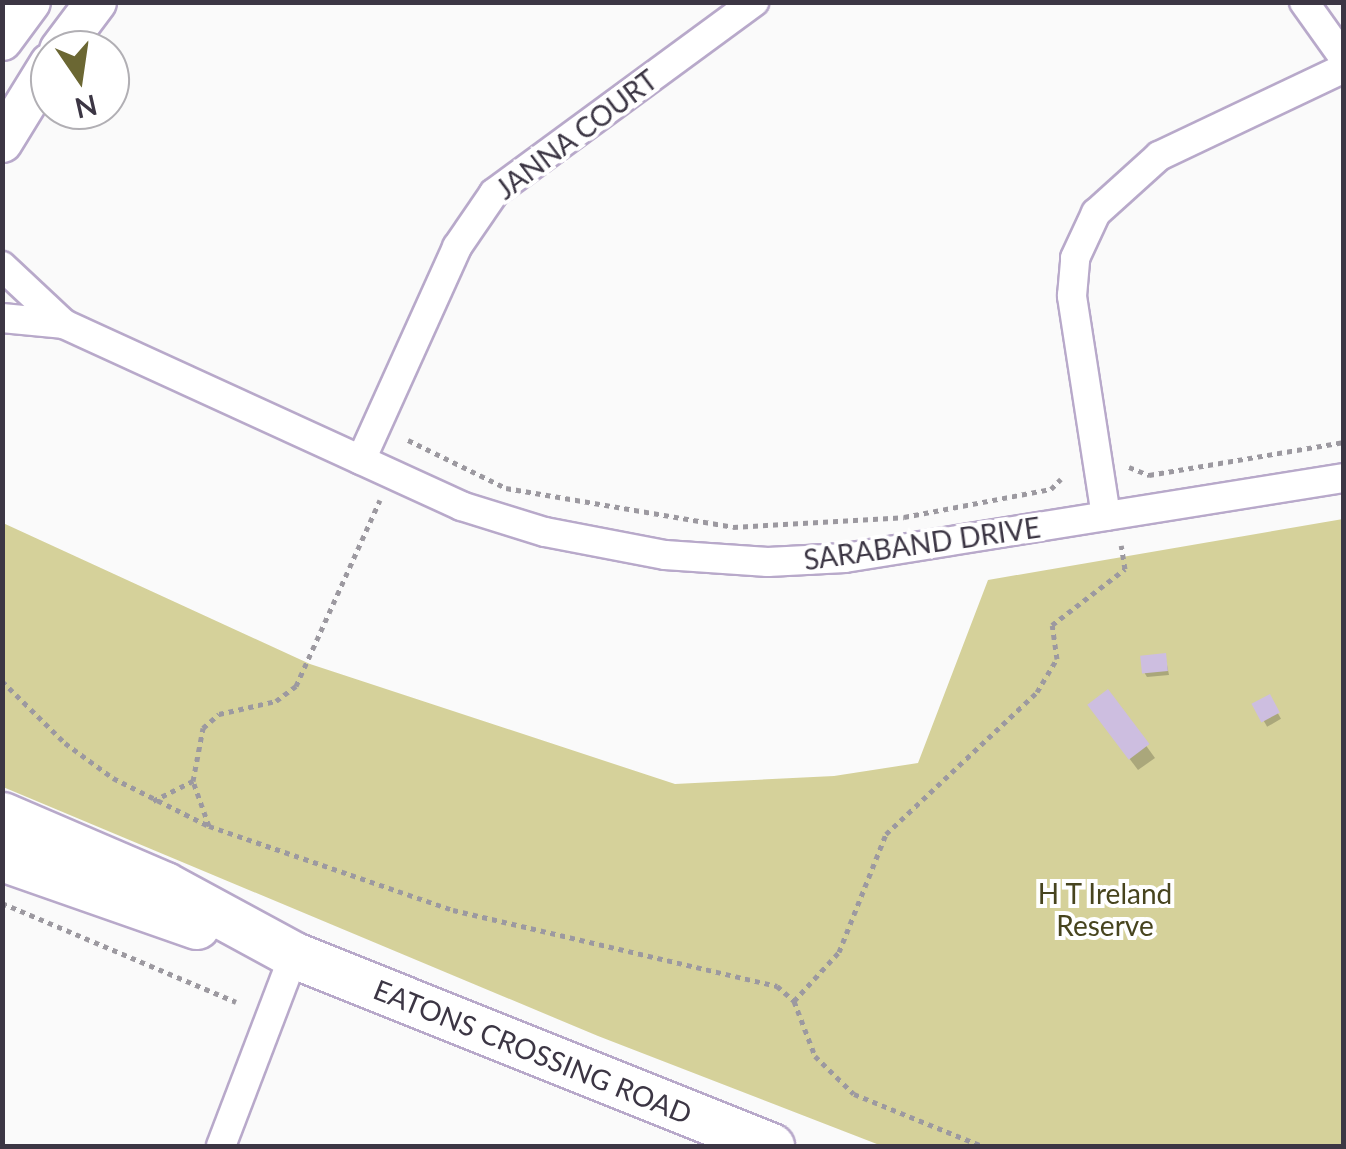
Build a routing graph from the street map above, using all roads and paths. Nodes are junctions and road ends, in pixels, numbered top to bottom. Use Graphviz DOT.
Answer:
graph roads {
  1 [pos="30,2"];
  2 [pos="96,2"];
  3 [pos="754,2"];
  4 [pos="1304,2"];
  5 [pos="75,30"];
  6 [pos="2,40"];
  7 [pos="1344,58"];
  8 [pos="1344,68"];
  9 [pos="30,96"];
  10 [pos="2,142"];
  11 [pos="2,266"];
  12 [pos="2,318"];
  13 [pos="64,324"];
  14 [pos="408,440"];
  15 [pos="1344,442"];
  16 [pos="361,460"];
  17 [pos="1128,468"];
  18 [pos="392,474"];
  19 [pos="1344,478"];
  20 [pos="1061,479"];
  21 [pos="1106,516"];
  22 [pos="1121,545"];
  23 [pos="2,681"];
  24 [pos="193,781"];
  25 [pos="152,801"];
  26 [pos="2,816"];
  27 [pos="209,826"];
  28 [pos="2,858"];
  29 [pos="2,903"];
  30 [pos="294,954"];
  31 [pos="794,1001"];
  32 [pos="236,1002"];
  33 [pos="220,1146"];
  34 [pos="771,1146"];
  35 [pos="982,1146"];
  1 -- 6 [label="street"];
  2 -- 5 [label="street"];
  3 -- 16 [label="street, JANNA COURT"];
  4 -- 7 [label="street"];
  8 -- 21 [label="street"];
  9 -- 10 [label="street"];
  11 -- 13 [label="street, SARABAND DRIVE"];
  12 -- 13 [label="street, SARABAND DRIVE"];
  13 -- 16 [label="street, SARABAND DRIVE"];
  14 -- 20 [label="path"];
  15 -- 17 [label="path"];
  16 -- 18 [label="street, SARABAND DRIVE"];
  18 -- 21 [label="street, SARABAND DRIVE"];
  18 -- 24 [label="path"];
  19 -- 21 [label="street, SARABAND DRIVE"];
  22 -- 31 [label="path"];
  23 -- 25 [label="path"];
  24 -- 25 [label="path"];
  24 -- 27 [label="path"];
  25 -- 27 [label="path"];
  26 -- 30 [label="main road, EATONS CROSSING ROAD"];
  27 -- 31 [label="path"];
  28 -- 30 [label="main road, EATONS CROSSING ROAD"];
  29 -- 32 [label="path"];
  30 -- 33 [label="street"];
  30 -- 34 [label="main road, EATONS CROSSING ROAD"];
  31 -- 35 [label="path"];
}
